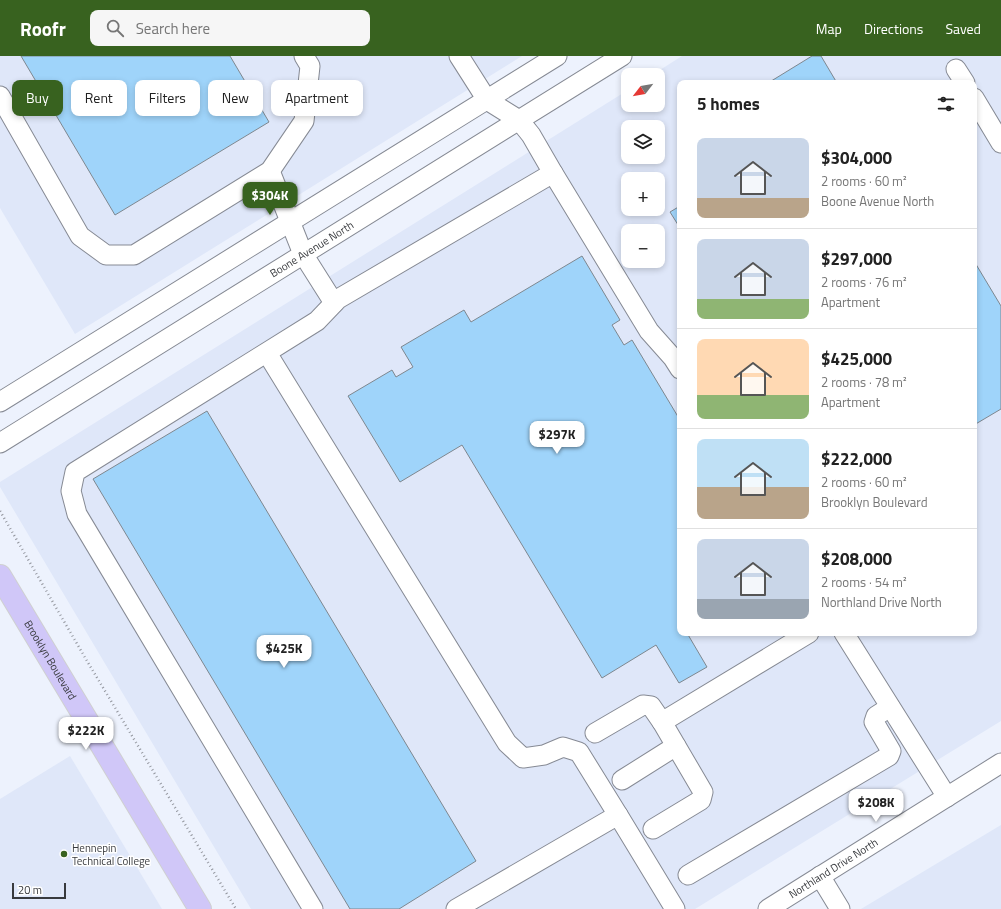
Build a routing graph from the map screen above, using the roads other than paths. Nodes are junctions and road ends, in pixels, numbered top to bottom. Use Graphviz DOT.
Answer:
graph roads {
  1 [pos="304,56"];
  2 [pos="459,56"];
  3 [pos="557,56"];
  4 [pos="622,56"];
  5 [pos="0,96"];
  6 [pos="487,100"];
  7 [pos="977,103"];
  8 [pos="519,120"];
  9 [pos="1001,143"];
  10 [pos="270,171"];
  11 [pos="552,173"];
  12 [pos="290,222"];
  13 [pos="303,254"];
  14 [pos="334,304"];
  15 [pos="267,353"];
  16 [pos="677,364"];
  17 [pos="0,402"];
  18 [pos="0,443"];
  19 [pos="0,576"];
  20 [pos="805,636"];
  21 [pos="846,636"];
  22 [pos="895,714"];
  23 [pos="662,722"];
  24 [pos="594,733"];
  25 [pos="676,746"];
  26 [pos="1001,763"];
  27 [pos="622,780"];
  28 [pos="947,797"];
  29 [pos="618,815"];
  30 [pos="653,829"];
  31 [pos="688,876"];
  32 [pos="820,876"];
  33 [pos="200,909"];
  34 [pos="313,909"];
  35 [pos="456,909"];
  36 [pos="675,909"];
  37 [pos="768,909"];
  38 [pos="840,909"];
  1 -- 10 [label="street"];
  2 -- 6 [label="street"];
  3 -- 6 [label="street"];
  4 -- 8 [label="street, Boone Avenue North"];
  5 -- 10 [label="street"];
  6 -- 8 [label="street"];
  6 -- 12 [label="street"];
  7 -- 9 [label="street"];
  8 -- 11 [label="street"];
  8 -- 13 [label="street, Boone Avenue North"];
  10 -- 12 [label="street"];
  11 -- 14 [label="street"];
  11 -- 16 [label="street"];
  12 -- 13 [label="street"];
  12 -- 17 [label="street"];
  13 -- 14 [label="street"];
  13 -- 18 [label="street, Boone Avenue North"];
  14 -- 15 [label="street"];
  15 -- 29 [label="street"];
  15 -- 34 [label="street"];
  19 -- 33 [label="main road, Brooklyn Boulevard"];
  20 -- 23 [label="street"];
  21 -- 22 [label="street"];
  22 -- 28 [label="street"];
  22 -- 31 [label="street"];
  23 -- 24 [label="street"];
  23 -- 25 [label="street"];
  25 -- 27 [label="street"];
  25 -- 30 [label="street"];
  26 -- 28 [label="street, Northland Drive North"];
  28 -- 32 [label="street, Northland Drive North"];
  29 -- 35 [label="street"];
  29 -- 36 [label="street"];
  32 -- 37 [label="street, Northland Drive North"];
  32 -- 38 [label="street"];
}
